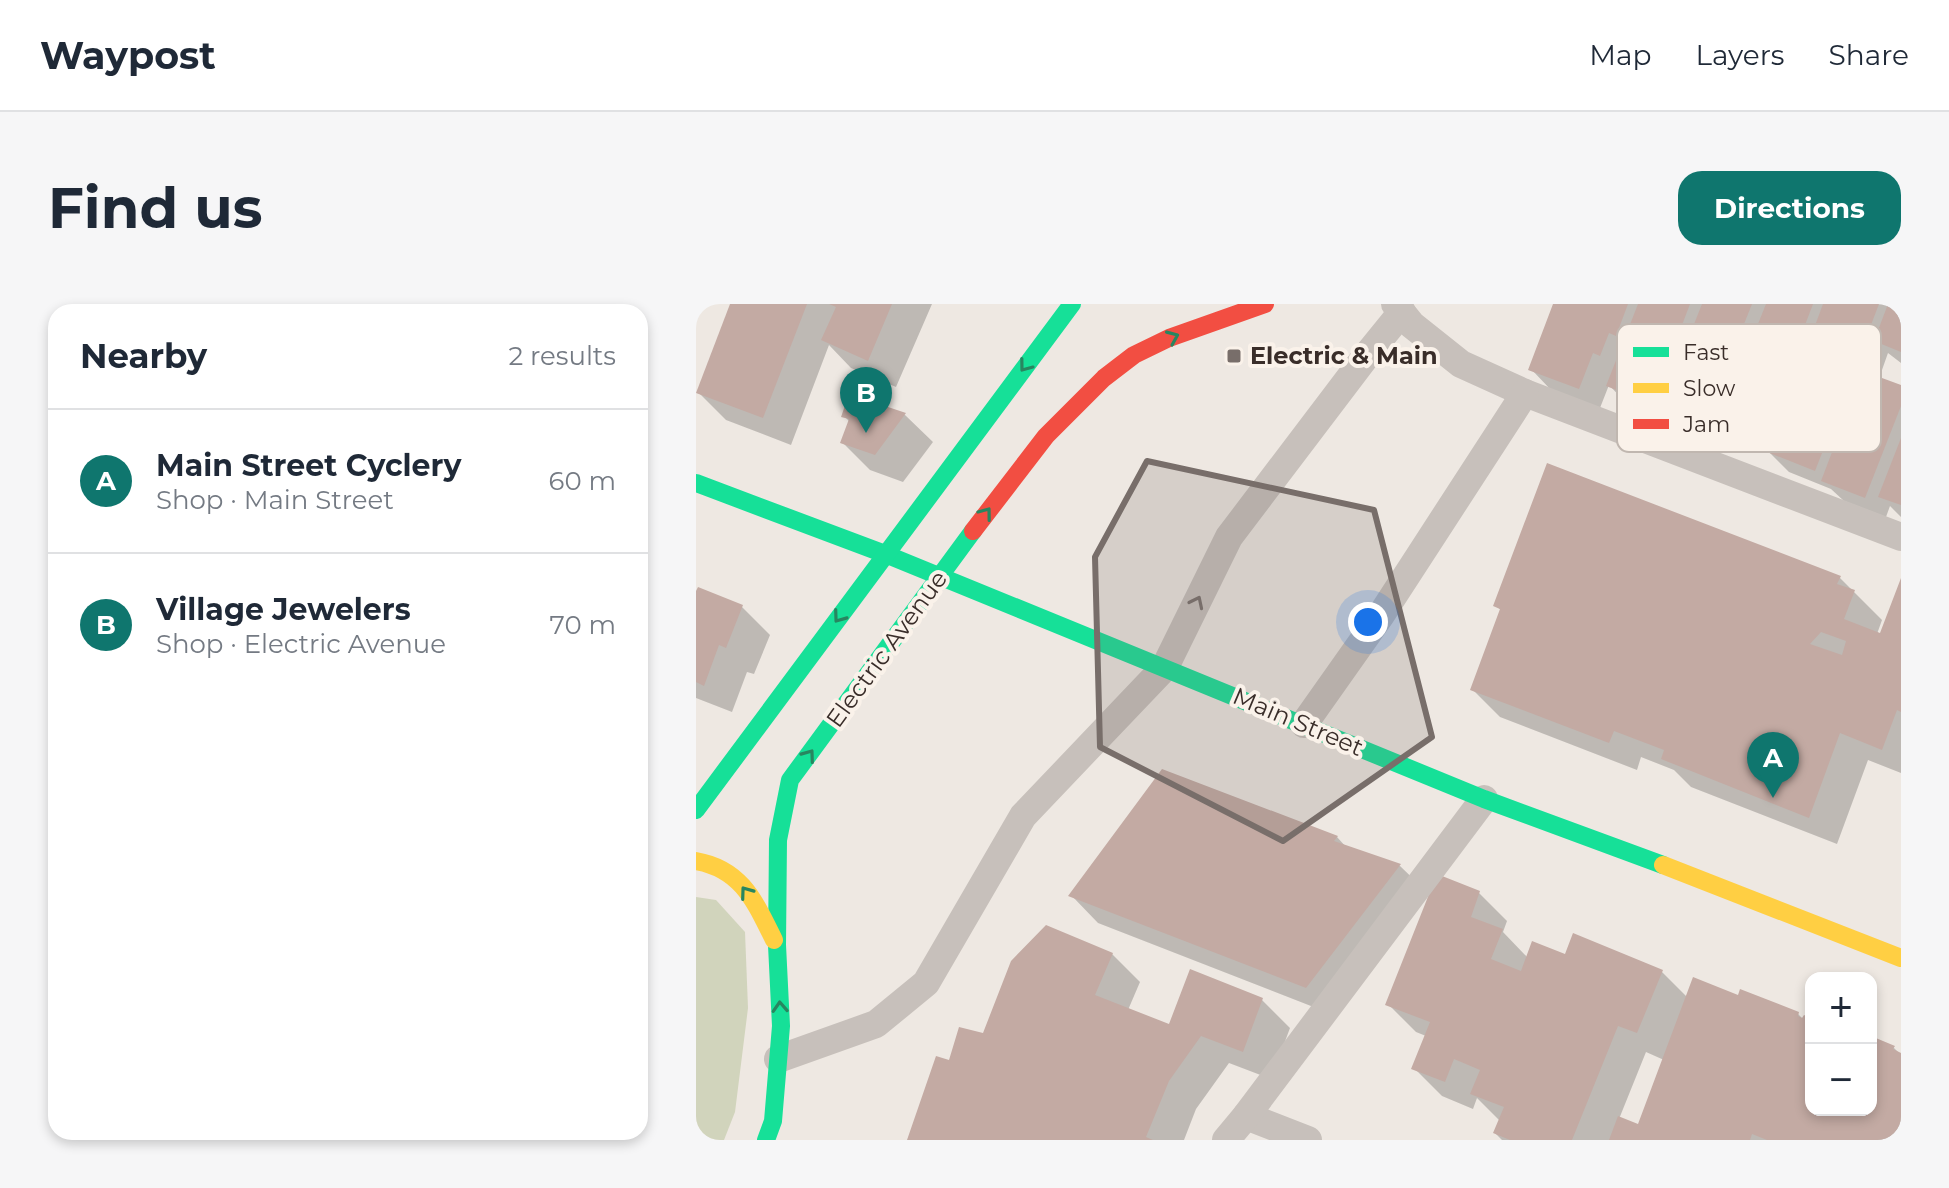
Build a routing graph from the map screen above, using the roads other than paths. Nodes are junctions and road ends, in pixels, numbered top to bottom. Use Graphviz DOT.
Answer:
graph roads {
  1 [pos="1072,304"];
  2 [pos="1237,304"];
  3 [pos="1245,304"];
  4 [pos="1265,304"];
  5 [pos="1398,308"];
  6 [pos="1525,393"];
  7 [pos="1617,428"];
  8 [pos="1679,452"];
  9 [pos="696,483"];
  10 [pos="1901,537"];
  11 [pos="885,554"];
  12 [pos="940,576"];
  13 [pos="1165,667"];
  14 [pos="1304,724"];
  15 [pos="1484,799"];
  16 [pos="696,810"];
  17 [pos="696,861"];
  18 [pos="777,945"];
  19 [pos="1901,958"];
  20 [pos="778,1059"];
  21 [pos="1246,1116"];
  22 [pos="766,1140"];
  23 [pos="1226,1140"];
  24 [pos="1308,1140"];
  1 -- 11 [label="main road, one-way"];
  2 -- 3 [label="main road"];
  12 -- 4 [label="main road, Electric Avenue, one-way"];
  5 -- 6 [label="lane"];
  13 -- 5 [label="lane, one-way"];
  6 -- 7 [label="lane"];
  6 -- 14 [label="lane"];
  8 -- 10 [label="lane"];
  9 -- 11 [label="main road, Main Street"];
  11 -- 12 [label="main road, Main Street"];
  11 -- 16 [label="main road, one-way"];
  12 -- 13 [label="main road, Main Street"];
  18 -- 12 [label="main road, Electric Avenue, one-way"];
  13 -- 14 [label="main road, Main Street"];
  13 -- 20 [label="lane"];
  14 -- 15 [label="main road, Main Street"];
  15 -- 19 [label="main road, Main Street"];
  15 -- 21 [label="lane"];
  18 -- 17 [label="main road, one-way"];
  20 -- 18 [label="main road, Electric Avenue, one-way"];
  20 -- 22 [label="main road, Electric Avenue"];
  21 -- 23 [label="lane"];
  21 -- 24 [label="lane"];
}
